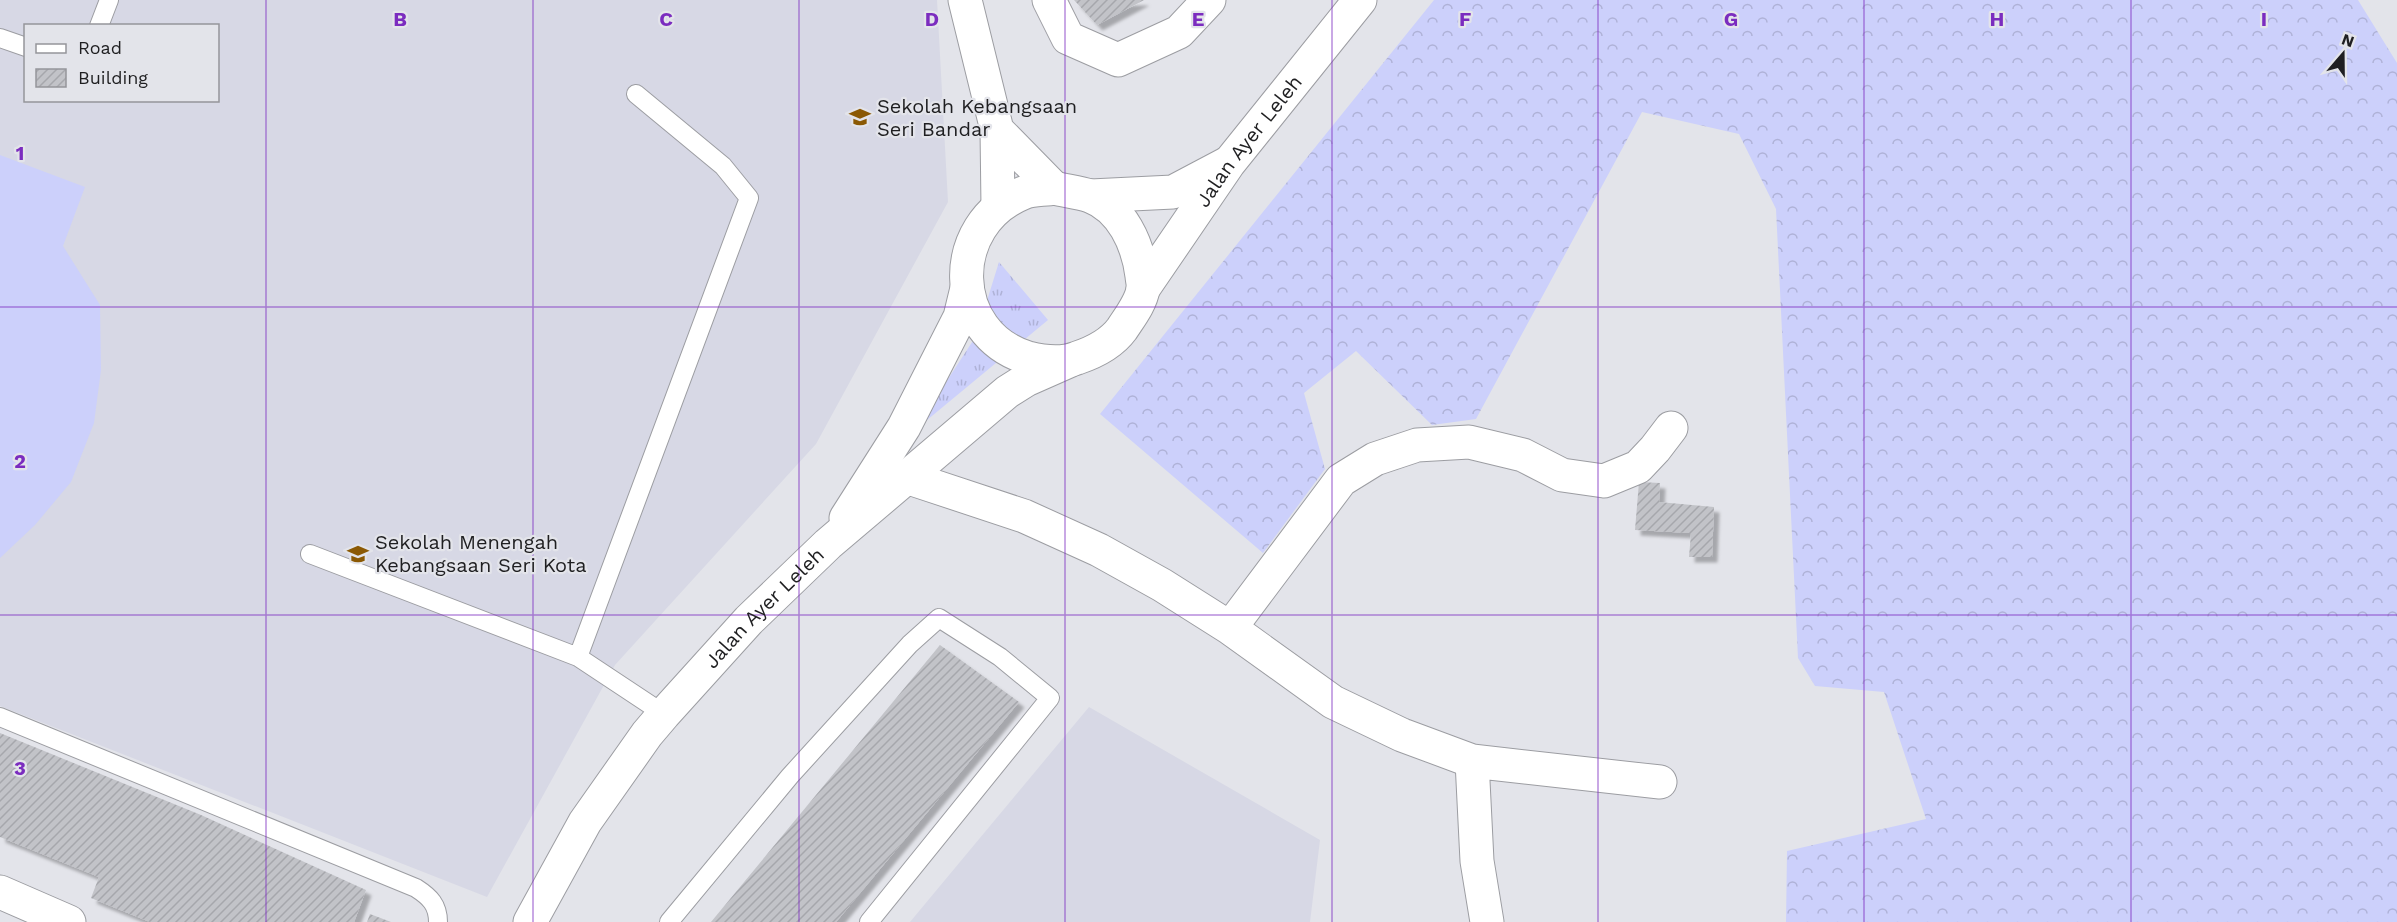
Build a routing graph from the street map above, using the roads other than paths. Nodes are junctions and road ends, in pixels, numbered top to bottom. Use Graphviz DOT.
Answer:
graph roads {
  1 [pos="109,0"];
  2 [pos="965,0"];
  3 [pos="1049,0"];
  4 [pos="1209,0"];
  5 [pos="1360,0"];
  6 [pos="100,24"];
  7 [pos="0,38"];
  8 [pos="24,47"];
  9 [pos="636,94"];
  10 [pos="997,130"];
  11 [pos="1229,163"];
  12 [pos="1054,188"];
  13 [pos="1091,196"];
  14 [pos="998,207"];
  15 [pos="967,288"];
  16 [pos="1143,289"];
  17 [pos="1069,361"];
  18 [pos="1671,428"];
  19 [pos="909,478"];
  20 [pos="828,544"];
  21 [pos="310,554"];
  22 [pos="1230,628"];
  23 [pos="578,657"];
  24 [pos="664,714"];
  25 [pos="0,717"];
  26 [pos="1472,761"];
  27 [pos="1660,782"];
  28 [pos="0,892"];
  29 [pos="69,922"];
  30 [pos="438,922"];
  31 [pos="530,922"];
  32 [pos="669,922"];
  33 [pos="869,922"];
  34 [pos="1487,922"];
  1 -- 6 [label="lane"];
  2 -- 10 [label="main road"];
  3 -- 4 [label="main road"];
  5 -- 11 [label="main road, Jalan Ayer Leleh"];
  7 -- 8 [label="lane"];
  9 -- 23 [label="lane"];
  10 -- 12 [label="main road"];
  10 -- 14 [label="main road"];
  11 -- 13 [label="main road"];
  11 -- 16 [label="main road, Jalan Ayer Leleh"];
  12 -- 13 [label="main road"];
  12 -- 14 [label="main road"];
  13 -- 16 [label="main road"];
  14 -- 15 [label="main road"];
  15 -- 17 [label="main road"];
  15 -- 20 [label="main road"];
  16 -- 17 [label="main road"];
  17 -- 19 [label="main road, Jalan Ayer Leleh"];
  18 -- 22 [label="main road"];
  19 -- 20 [label="main road, Jalan Ayer Leleh"];
  19 -- 22 [label="main road"];
  20 -- 24 [label="main road, Jalan Ayer Leleh"];
  21 -- 23 [label="lane"];
  22 -- 26 [label="main road"];
  23 -- 24 [label="lane"];
  24 -- 31 [label="main road, Jalan Ayer Leleh"];
  25 -- 30 [label="lane"];
  26 -- 27 [label="main road"];
  26 -- 34 [label="main road"];
  28 -- 29 [label="main road"];
  32 -- 33 [label="lane"];
}
